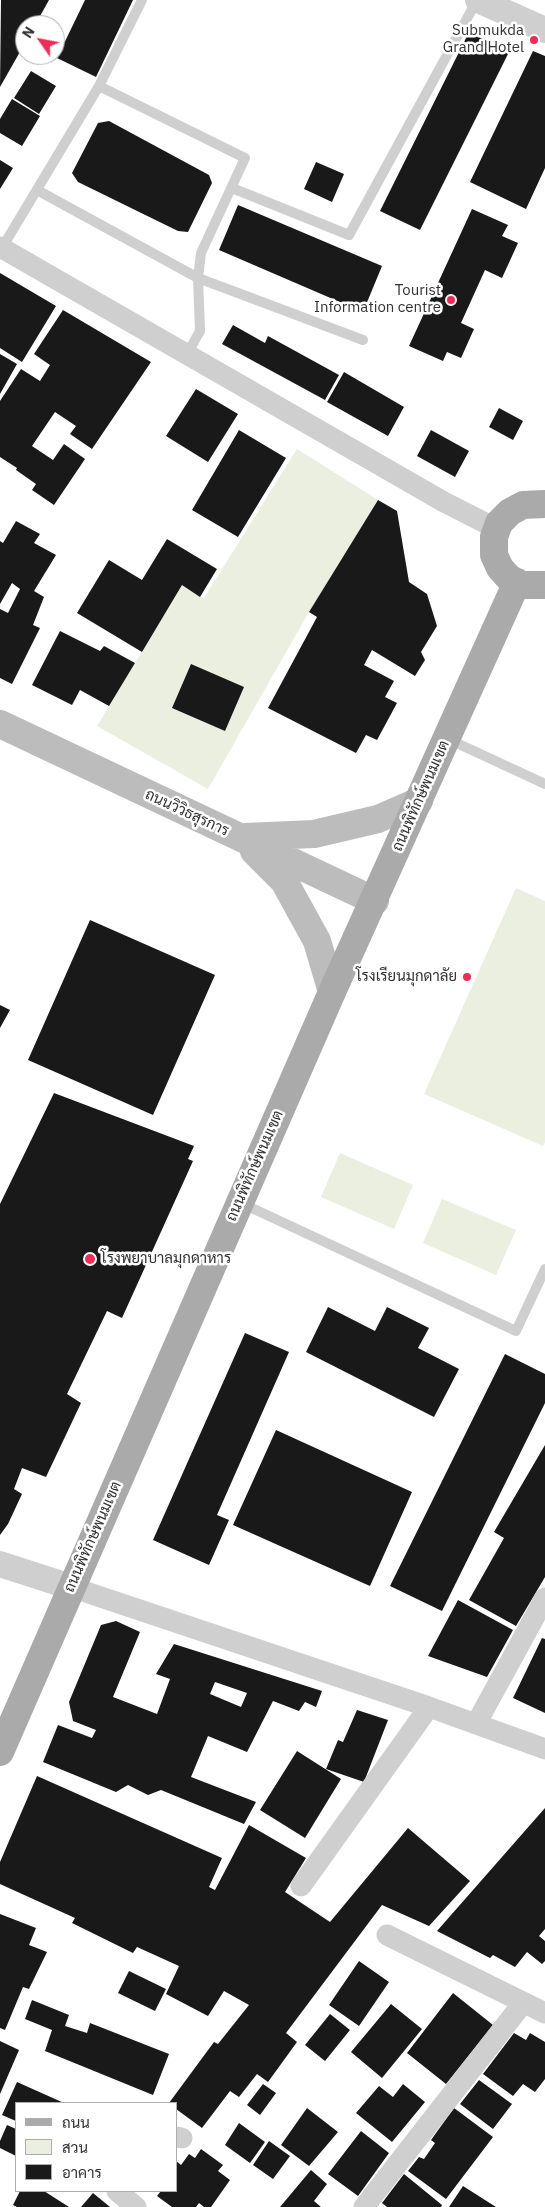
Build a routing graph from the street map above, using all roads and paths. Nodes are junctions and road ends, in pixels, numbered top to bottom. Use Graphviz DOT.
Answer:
graph roads {
  1 [pos="142,0"];
  2 [pos="477,0"];
  3 [pos="545,30"];
  4 [pos="99,86"];
  5 [pos="232,188"];
  6 [pos="37,190"];
  7 [pos="1,247"];
  8 [pos="198,278"];
  9 [pos="363,340"];
  10 [pos="187,354"];
  11 [pos="545,504"];
  12 [pos="497,529"];
  13 [pos="517,582"];
  14 [pos="545,585"];
  15 [pos="0,724"];
  16 [pos="447,738"];
  17 [pos="545,784"];
  18 [pos="418,801"];
  19 [pos="241,838"];
  20 [pos="375,901"];
  21 [pos="332,992"];
  22 [pos="239,1202"];
  23 [pos="545,1269"];
  24 [pos="0,1564"];
  25 [pos="71,1587"];
  26 [pos="545,1598"];
  27 [pos="430,1707"];
  28 [pos="476,1724"];
  29 [pos="545,1749"];
  30 [pos="0,1752"];
  31 [pos="301,1886"];
  32 [pos="387,1935"];
  33 [pos="523,2003"];
  34 [pos="545,2013"];
  35 [pos="118,2192"];
  36 [pos="136,2207"];
  37 [pos="364,2207"];
  1 -- 4 [label="lane"];
  2 -- 3 [label="street"];
  2 -- 5 [label="lane"];
  4 -- 5 [label="lane"];
  4 -- 6 [label="lane"];
  5 -- 8 [label="lane"];
  6 -- 7 [label="lane"];
  6 -- 8 [label="lane"];
  7 -- 10 [label="street"];
  8 -- 9 [label="lane"];
  8 -- 10 [label="lane"];
  10 -- 12 [label="street"];
  11 -- 12 [label="main road"];
  12 -- 13 [label="main road"];
  13 -- 14 [label="main road"];
  13 -- 16 [label="main road, ถนนพิทักษ์พนมเขต"];
  15 -- 19 [label="main road, ถนนวิวิธสุรการ"];
  16 -- 17 [label="lane"];
  16 -- 18 [label="main road, ถนนพิทักษ์พนมเขต"];
  18 -- 19 [label="main road"];
  18 -- 20 [label="main road, ถนนพิทักษ์พนมเขต"];
  19 -- 20 [label="main road, ถนนวิวิธสุรการ"];
  19 -- 21 [label="main road"];
  20 -- 21 [label="main road, ถนนพิทักษ์พนมเขต"];
  21 -- 22 [label="main road, ถนนพิทักษ์พนมเขต"];
  22 -- 23 [label="lane"];
  22 -- 25 [label="main road, ถนนพิทักษ์พนมเขต"];
  24 -- 25 [label="street"];
  25 -- 27 [label="street"];
  25 -- 30 [label="main road, ถนนพิทักษ์พนมเขต"];
  26 -- 28 [label="street"];
  27 -- 28 [label="street"];
  27 -- 31 [label="street"];
  28 -- 29 [label="street"];
  32 -- 33 [label="street"];
  33 -- 34 [label="street"];
  33 -- 37 [label="street"];
  35 -- 36 [label="street"];
}
